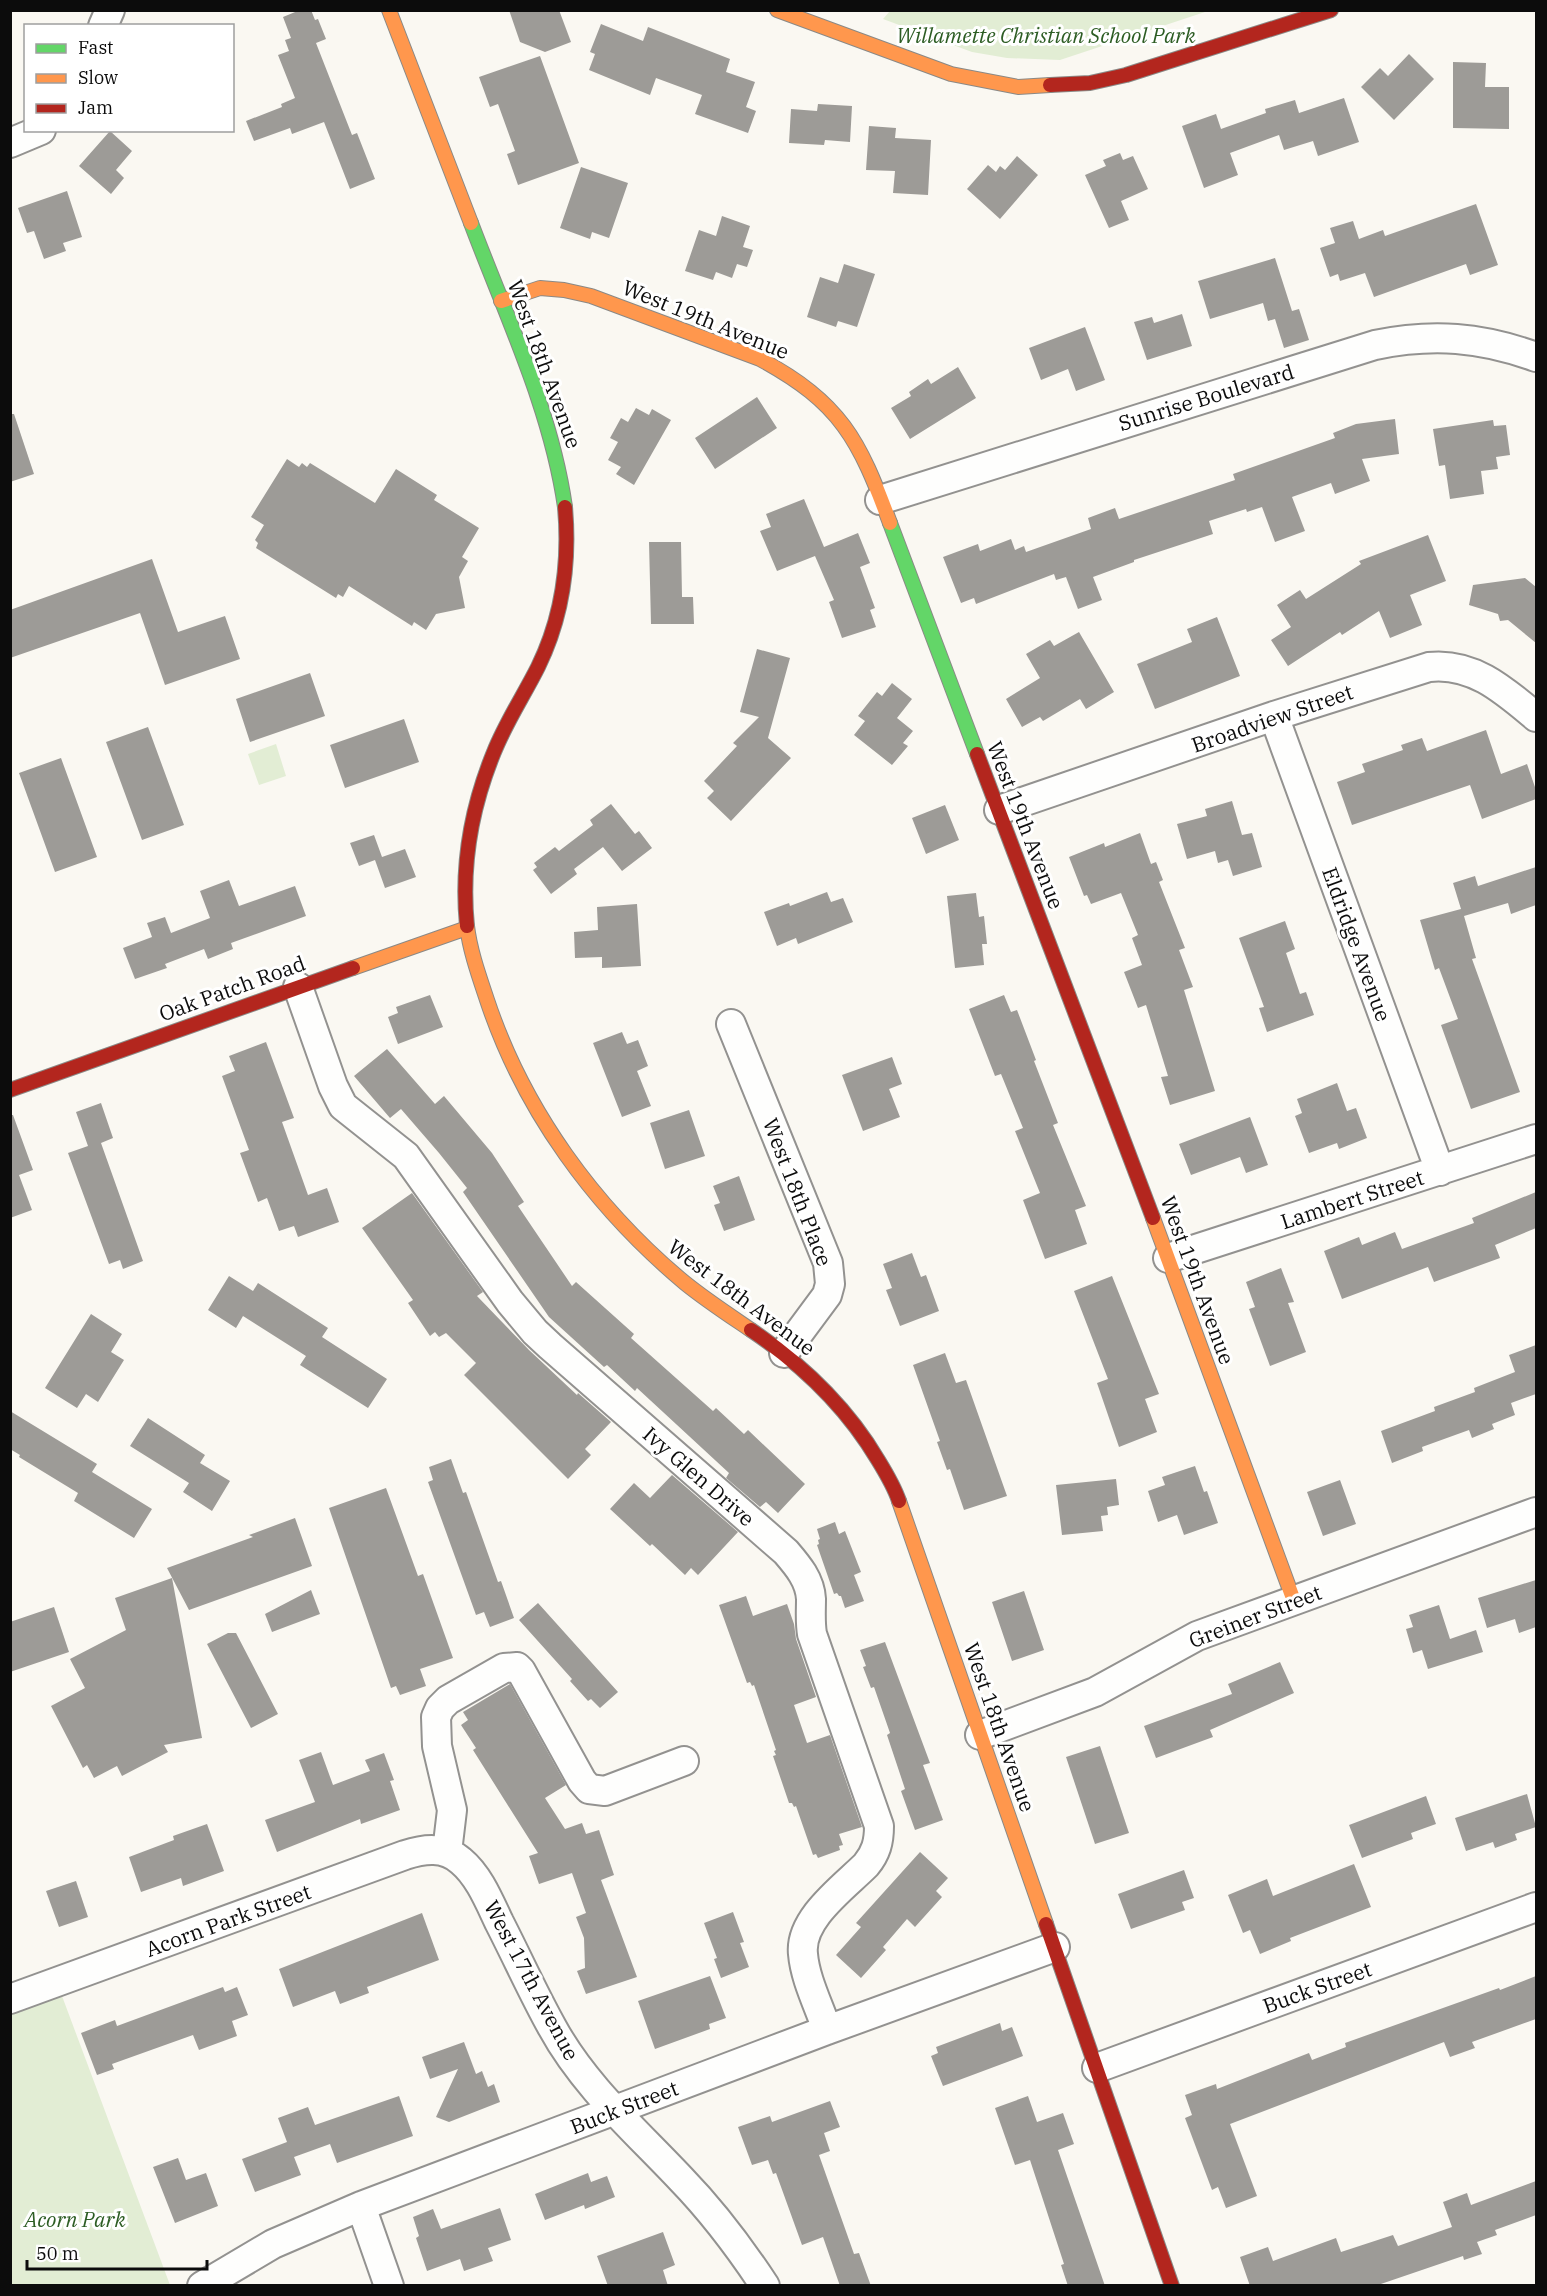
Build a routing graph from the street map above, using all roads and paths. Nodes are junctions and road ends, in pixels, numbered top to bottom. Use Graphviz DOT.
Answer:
graph roads {
  1 [pos="110,10"];
  2 [pos="389,10"];
  3 [pos="777,10"];
  4 [pos="1331,10"];
  5 [pos="104,24"];
  6 [pos="36,132"];
  7 [pos="10,143"];
  8 [pos="501,301"];
  9 [pos="1536,357"];
  10 [pos="880,500"];
  11 [pos="1274,716"];
  12 [pos="1536,717"];
  13 [pos="999,810"];
  14 [pos="467,928"];
  15 [pos="298,987"];
  16 [pos="730,1024"];
  17 [pos="10,1090"];
  18 [pos="1536,1139"];
  19 [pos="1440,1171"];
  20 [pos="1168,1258"];
  21 [pos="784,1353"];
  22 [pos="1536,1512"];
  23 [pos="1294,1601"];
  24 [pos="980,1735"];
  25 [pos="684,1761"];
  26 [pos="447,1852"];
  27 [pos="1536,1906"];
  28 [pos="1054,1947"];
  29 [pos="10,1999"];
  30 [pos="827,2030"];
  31 [pos="1097,2067"];
  32 [pos="615,2111"];
  33 [pos="361,2206"];
  34 [pos="202,2286"];
  35 [pos="389,2286"];
  36 [pos="765,2286"];
  37 [pos="1172,2286"];
  1 -- 5 [label="street"];
  2 -- 8 [label="street, West 18th Avenue"];
  3 -- 4 [label="street"];
  6 -- 7 [label="street"];
  8 -- 10 [label="street, West 19th Avenue"];
  8 -- 14 [label="street, West 18th Avenue"];
  9 -- 10 [label="street, Sunrise Boulevard"];
  10 -- 13 [label="street, West 19th Avenue"];
  11 -- 12 [label="street, Broadview Street"];
  11 -- 13 [label="street, Broadview Street"];
  11 -- 19 [label="street, Eldridge Avenue"];
  13 -- 20 [label="street, West 19th Avenue"];
  14 -- 15 [label="street, Oak Patch Road"];
  14 -- 21 [label="street, West 18th Avenue"];
  15 -- 17 [label="street, Oak Patch Road"];
  15 -- 30 [label="street, Ivy Glen Drive"];
  16 -- 21 [label="street, West 18th Place"];
  18 -- 19 [label="street, Lambert Street"];
  19 -- 20 [label="street, Lambert Street"];
  20 -- 23 [label="street, West 19th Avenue"];
  21 -- 24 [label="street, West 18th Avenue"];
  22 -- 23 [label="street, Greiner Street"];
  23 -- 24 [label="street, Greiner Street"];
  24 -- 28 [label="street, West 18th Avenue"];
  25 -- 26 [label="street"];
  26 -- 29 [label="street, Acorn Park Street"];
  26 -- 32 [label="street, West 17th Avenue"];
  27 -- 31 [label="street, Buck Street"];
  28 -- 30 [label="street, Buck Street"];
  28 -- 31 [label="street, West 18th Avenue"];
  30 -- 32 [label="street, Buck Street"];
  31 -- 37 [label="street, West 18th Avenue"];
  32 -- 33 [label="street, Buck Street"];
  32 -- 36 [label="street, West 17th Avenue"];
  33 -- 34 [label="street, Buck Street"];
  33 -- 35 [label="street"];
}
